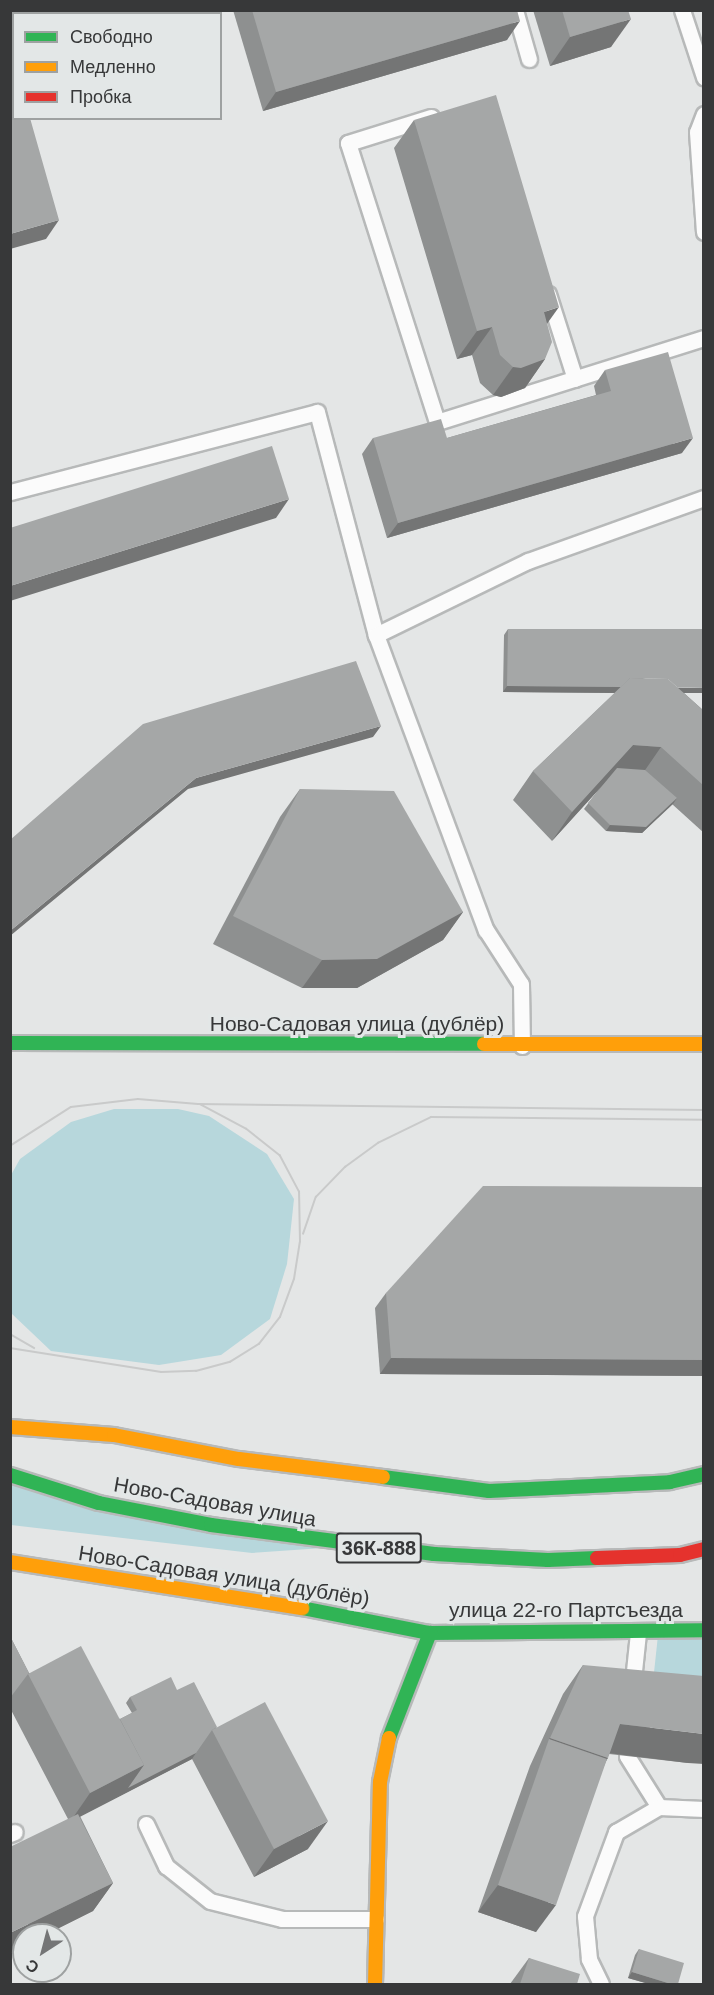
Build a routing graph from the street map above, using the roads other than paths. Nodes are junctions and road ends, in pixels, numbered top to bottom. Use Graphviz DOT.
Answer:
graph roads {
  1 [pos="514,10"];
  2 [pos="682,10"];
  3 [pos="529,59"];
  4 [pos="704,77"];
  5 [pos="451,111"];
  6 [pos="704,114"];
  7 [pos="703,226"];
  8 [pos="542,278"];
  9 [pos="704,338"];
  10 [pos="575,379"];
  11 [pos="10,492"];
  12 [pos="704,498"];
  13 [pos="376,635"];
  14 [pos="10,1043"];
  15 [pos="704,1044"];
  16 [pos="522,1046"];
  17 [pos="10,1427"];
  18 [pos="704,1474"];
  19 [pos="10,1475"];
  20 [pos="704,1549"];
  21 [pos="10,1563"];
  22 [pos="704,1630"];
  23 [pos="430,1633"];
  24 [pos="638,1633"];
  25 [pos="659,1807"];
  26 [pos="704,1809"];
  27 [pos="146,1824"];
  28 [pos="376,1919"];
  29 [pos="375,1984"];
  30 [pos="601,1984"];
  1 -- 3 [label="lane"];
  2 -- 4 [label="lane"];
  5 -- 10 [label="lane"];
  6 -- 7 [label="lane"];
  8 -- 10 [label="lane"];
  9 -- 10 [label="lane"];
  11 -- 13 [label="lane"];
  12 -- 13 [label="lane"];
  13 -- 16 [label="lane"];
  14 -- 16 [label="main road, Ново-Садовая улица (дублёр)"];
  15 -- 16 [label="main road, Ново-Садовая улица (дублёр)"];
  17 -- 18 [label="main road"];
  19 -- 20 [label="main road, Ново-Садовая улица / 36К-888"];
  21 -- 23 [label="main road, Ново-Садовая улица (дублёр)"];
  22 -- 24 [label="main road, улица 22-го Партсъезда"];
  23 -- 24 [label="main road, улица 22-го Партсъезда"];
  23 -- 28 [label="main road, улица 22-го Партсъезда"];
  24 -- 25 [label="lane"];
  25 -- 26 [label="lane"];
  25 -- 30 [label="lane"];
  27 -- 28 [label="lane"];
  28 -- 29 [label="main road, улица 22-го Партсъезда"];
}
